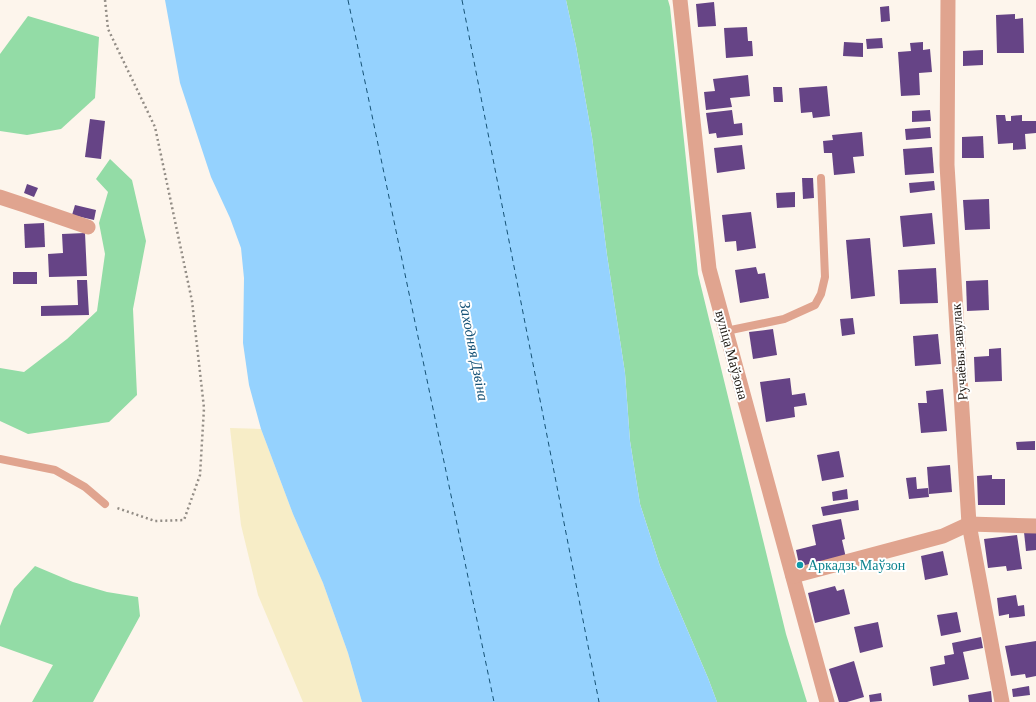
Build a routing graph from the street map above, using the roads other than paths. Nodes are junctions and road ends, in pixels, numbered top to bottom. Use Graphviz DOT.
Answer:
graph roads {
  1 [pos="680,0"];
  2 [pos="948,0"];
  3 [pos="821,178"];
  4 [pos="0,197"];
  5 [pos="88,227"];
  6 [pos="726,331"];
  7 [pos="0,459"];
  8 [pos="105,504"];
  9 [pos="969,524"];
  10 [pos="1036,526"];
  11 [pos="793,576"];
  12 [pos="827,702"];
  13 [pos="1002,702"];
  1 -- 6 [label="street, вуліца Маўзона"];
  2 -- 9 [label="street, Ручаёвы завулак"];
  3 -- 6 [label="lane"];
  4 -- 5 [label="street"];
  6 -- 11 [label="street, вуліца Маўзона"];
  7 -- 8 [label="lane"];
  9 -- 10 [label="street"];
  9 -- 11 [label="street"];
  9 -- 13 [label="street, Ручаёвы завулак"];
  11 -- 12 [label="street, вуліца Маўзона"];
}
